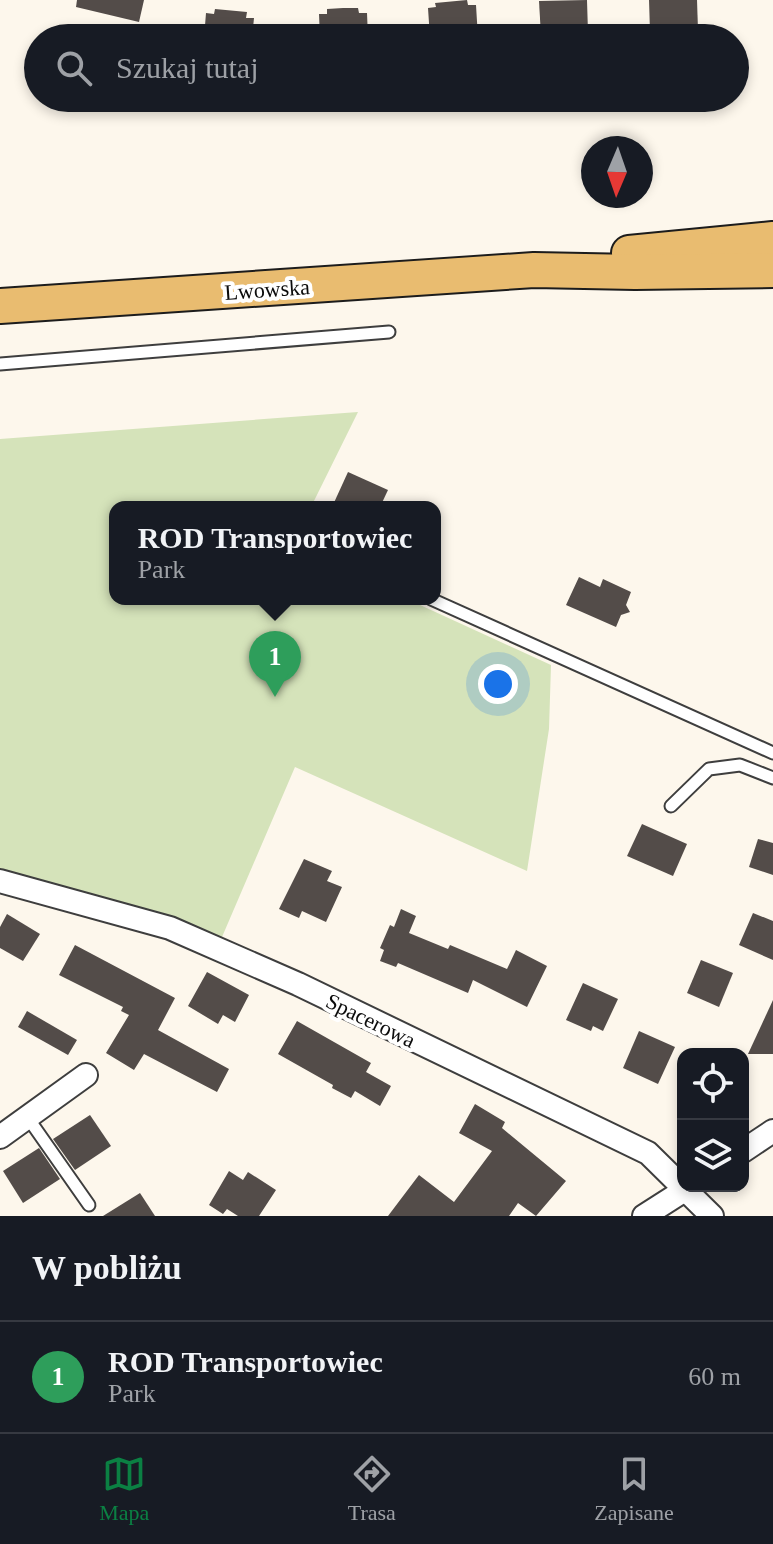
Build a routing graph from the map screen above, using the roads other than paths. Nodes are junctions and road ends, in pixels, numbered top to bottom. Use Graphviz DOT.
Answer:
graph roads {
  1 [pos="773,239"];
  2 [pos="534,270"];
  3 [pos="773,270"];
  4 [pos="0,306"];
  5 [pos="389,332"];
  6 [pos="0,364"];
  7 [pos="441,604"];
  8 [pos="773,753"];
  9 [pos="773,778"];
  10 [pos="671,806"];
  11 [pos="0,881"];
  12 [pos="86,1075"];
  13 [pos="28,1118"];
  14 [pos="773,1131"];
  15 [pos="0,1137"];
  16 [pos="749,1147"];
  17 [pos="677,1179"];
  18 [pos="681,1192"];
  19 [pos="691,1192"];
  20 [pos="89,1205"];
  21 [pos="644,1216"];
  22 [pos="712,1216"];
  1 -- 2 [label="main road, Lwowska"];
  2 -- 3 [label="main road, Lwowska"];
  2 -- 4 [label="main road, Lwowska"];
  5 -- 6 [label="lane"];
  7 -- 8 [label="lane"];
  9 -- 10 [label="lane"];
  11 -- 17 [label="street, Spacerowa"];
  12 -- 13 [label="street"];
  13 -- 15 [label="street"];
  13 -- 20 [label="lane"];
  14 -- 16 [label="street"];
  18 -- 21 [label="street"];
  19 -- 22 [label="street, Spacerowa"];
}
